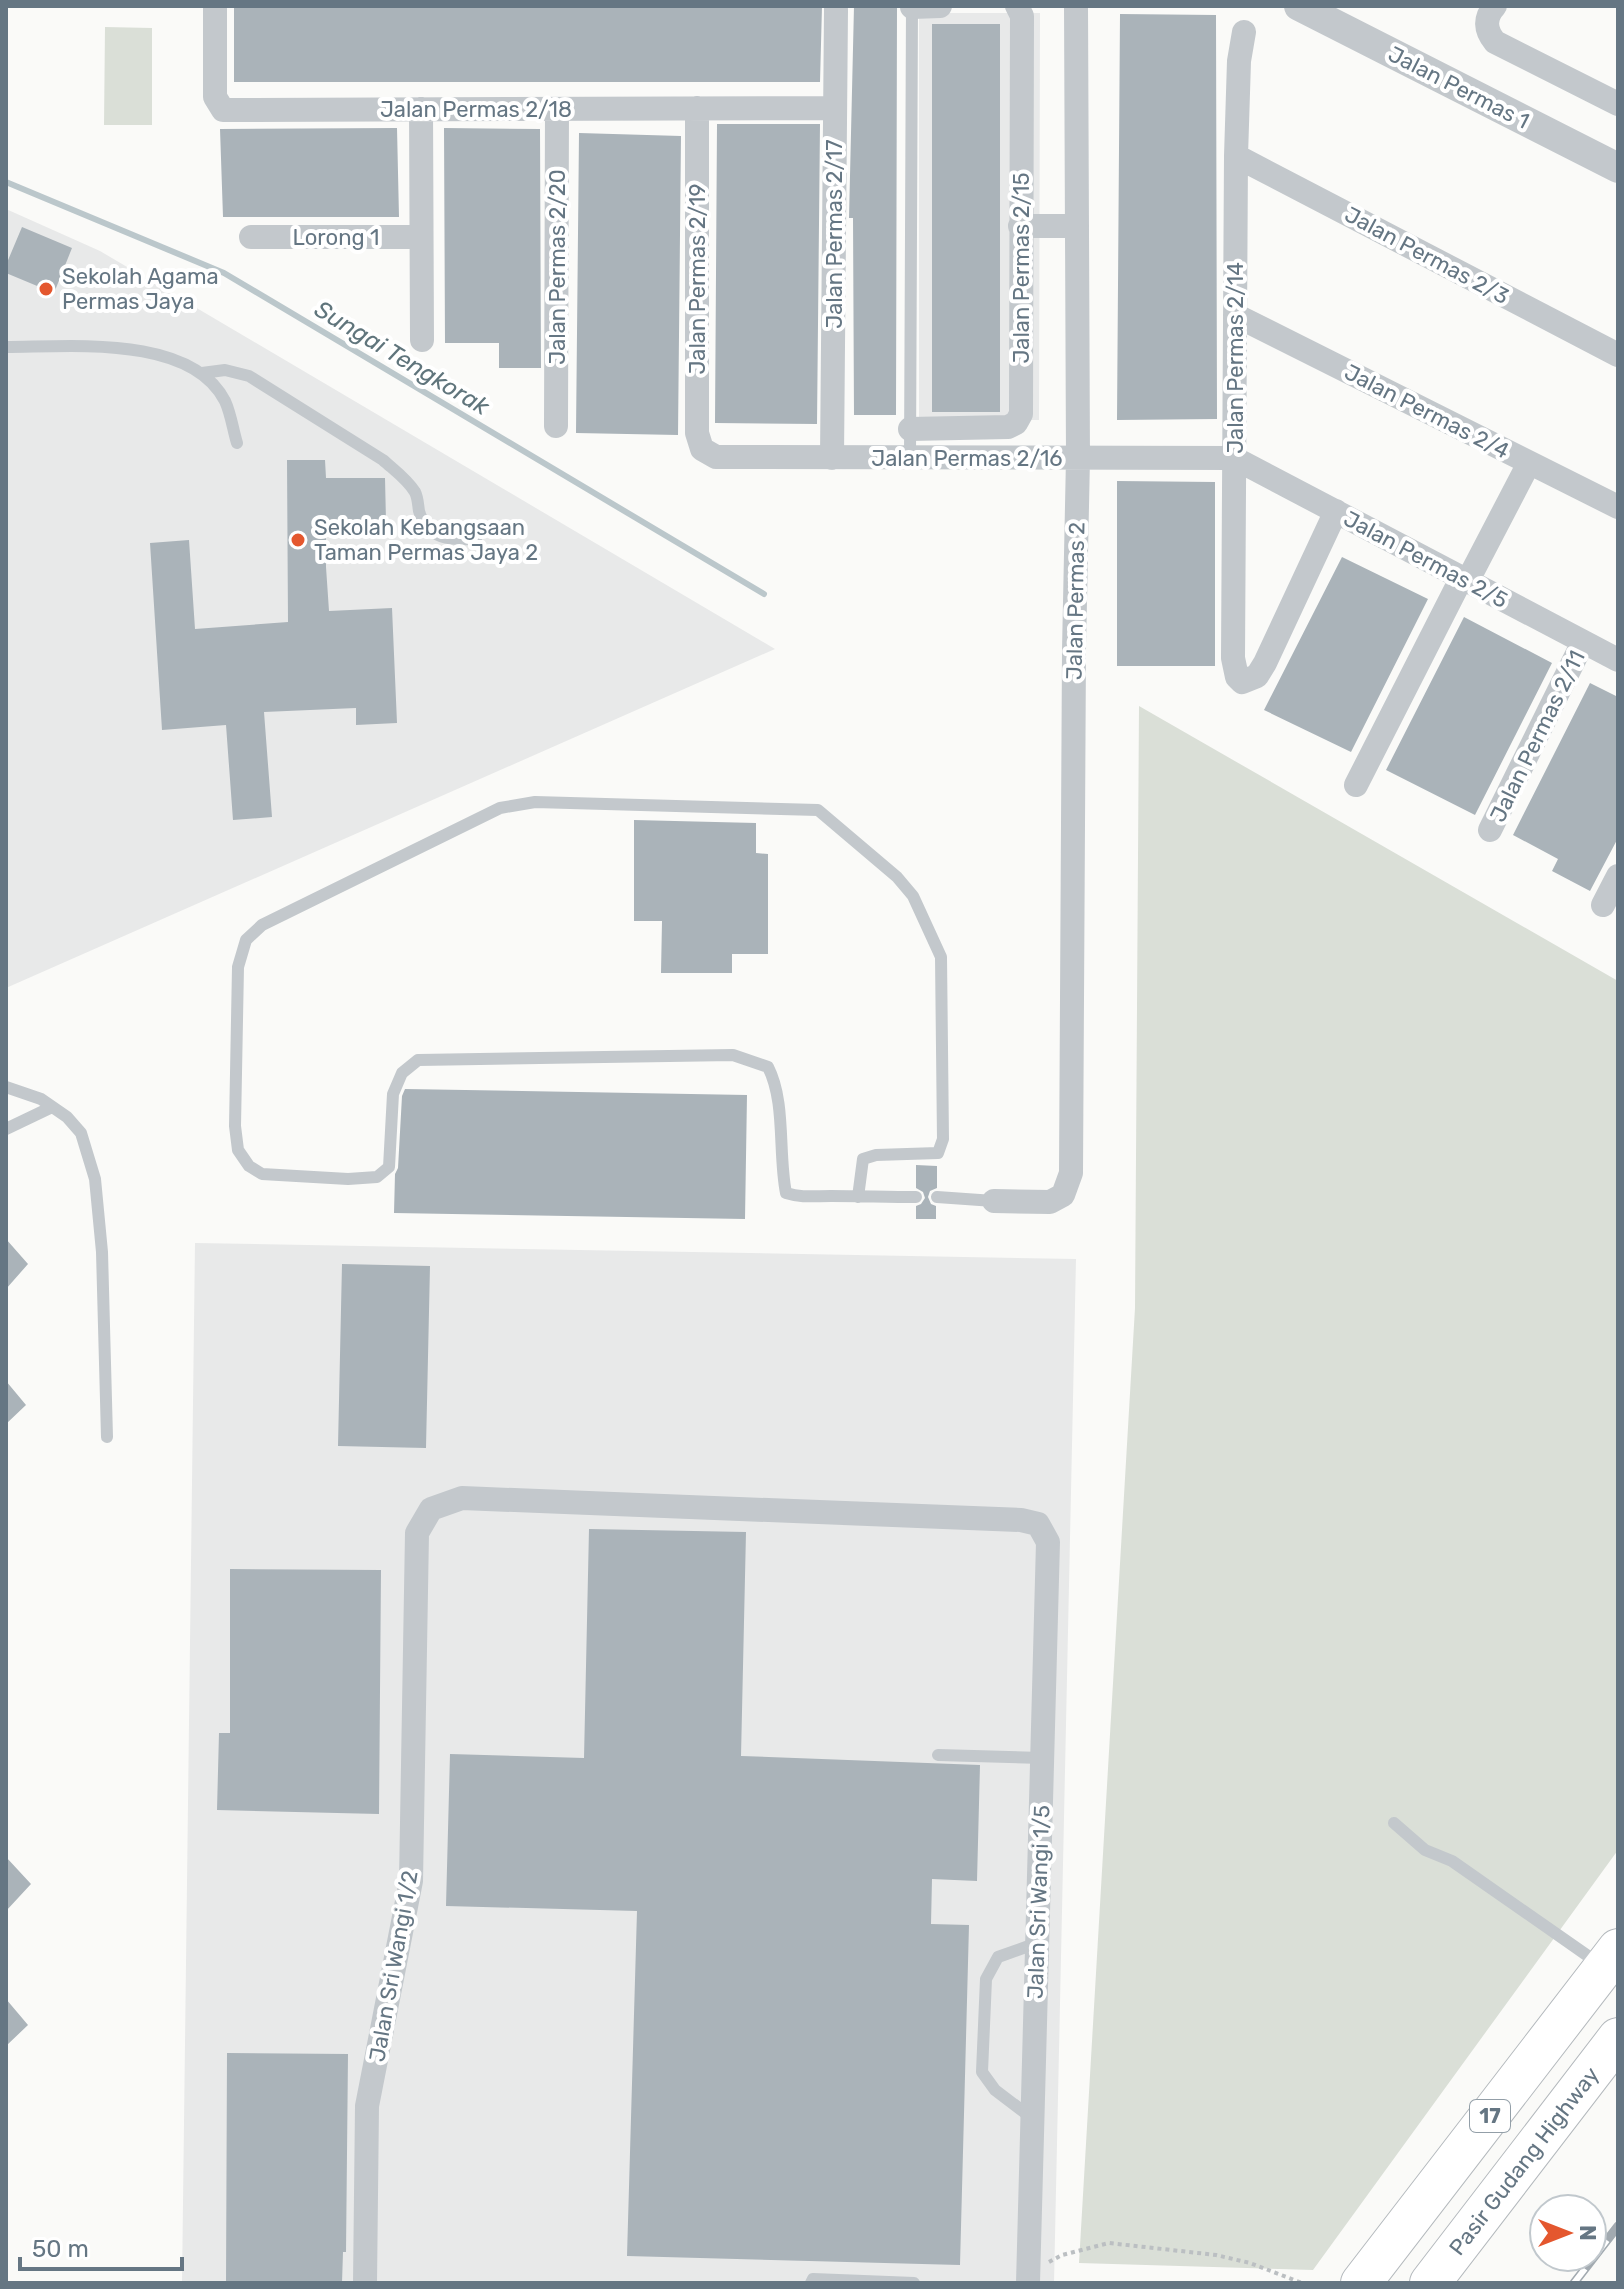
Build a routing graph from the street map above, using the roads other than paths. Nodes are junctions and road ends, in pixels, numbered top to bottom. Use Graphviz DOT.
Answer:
graph roads {
  1 [pos="215,6"];
  2 [pos="912,6"];
  3 [pos="940,6"];
  4 [pos="1017,6"];
  5 [pos="1076,6"];
  6 [pos="1299,6"];
  7 [pos="1493,8"];
  8 [pos="836,10"];
  9 [pos="1244,32"];
  10 [pos="1615,99"];
  11 [pos="697,108"];
  12 [pos="835,108"];
  13 [pos="421,109"];
  14 [pos="557,109"];
  15 [pos="1236,156"];
  16 [pos="1618,168"];
  17 [pos="1020,226"];
  18 [pos="1077,226"];
  19 [pos="251,237"];
  20 [pos="421,237"];
  21 [pos="1235,315"];
  22 [pos="422,340"];
  23 [pos="6,347"];
  24 [pos="1618,355"];
  25 [pos="202,373"];
  26 [pos="556,426"];
  27 [pos="910,429"];
  28 [pos="237,443"];
  29 [pos="702,449"];
  30 [pos="832,458"];
  31 [pos="910,458"];
  32 [pos="1078,458"];
  33 [pos="1234,458"];
  34 [pos="1529,463"];
  35 [pos="1618,507"];
  36 [pos="1336,511"];
  37 [pos="476,539"];
  38 [pos="1464,580"];
  39 [pos="1583,642"];
  40 [pos="1618,660"];
  41 [pos="1356,785"];
  42 [pos="1490,830"];
  43 [pos="1618,876"];
  44 [pos="1603,905"];
  45 [pos="6,1087"];
  46 [pos="52,1107"];
  47 [pos="6,1129"];
  48 [pos="858,1197"];
  49 [pos="916,1197"];
  50 [pos="937,1197"];
  51 [pos="994,1201"];
  52 [pos="107,1437"];
  53 [pos="431,1509"];
  54 [pos="938,1755"];
  55 [pos="1042,1758"];
  56 [pos="1394,1823"];
  57 [pos="1037,1943"];
  58 [pos="1611,1958"];
  59 [pos="1618,2038"];
  60 [pos="1032,2118"];
  61 [pos="1028,2277"];
  62 [pos="365,2283"];
  63 [pos="811,2283"];
  64 [pos="914,2283"];
  65 [pos="1361,2283"];
  66 [pos="1430,2283"];
  1 -- 13 [label="street, Jalan Permas 2/18"];
  2 -- 3 [label="street"];
  2 -- 27 [label="lane"];
  4 -- 17 [label="street, Jalan Permas 2/15"];
  5 -- 18 [label="street, Jalan Permas 2"];
  6 -- 16 [label="street, Jalan Permas 1"];
  7 -- 10 [label="street"];
  8 -- 12 [label="street, Jalan Permas 2/17"];
  9 -- 15 [label="street, Jalan Permas 2/14"];
  11 -- 12 [label="street, Jalan Permas 2/18"];
  11 -- 14 [label="street, Jalan Permas 2/18"];
  11 -- 29 [label="street, Jalan Permas 2/19"];
  12 -- 30 [label="street, Jalan Permas 2/17"];
  13 -- 14 [label="street, Jalan Permas 2/18"];
  13 -- 20 [label="street"];
  14 -- 26 [label="street, Jalan Permas 2/20"];
  15 -- 21 [label="street, Jalan Permas 2/14"];
  15 -- 24 [label="street, Jalan Permas 2/3"];
  17 -- 18 [label="street"];
  17 -- 27 [label="street, Jalan Permas 2/15"];
  18 -- 32 [label="street, Jalan Permas 2"];
  19 -- 20 [label="street, Lorong 1"];
  20 -- 22 [label="street"];
  21 -- 33 [label="street, Jalan Permas 2/14"];
  21 -- 34 [label="street, Jalan Permas 2/4"];
  23 -- 25 [label="lane"];
  25 -- 28 [label="lane"];
  25 -- 37 [label="lane"];
  27 -- 31 [label="lane"];
  29 -- 30 [label="street, Jalan Permas 2/16"];
  30 -- 31 [label="street, Jalan Permas 2/16"];
  31 -- 32 [label="street, Jalan Permas 2/16"];
  32 -- 33 [label="street, Jalan Permas 2/16"];
  32 -- 51 [label="street, Jalan Permas 2"];
  33 -- 36 [label="street, Jalan Permas 2/5"];
  33 -- 36 [label="street, Jalan Permas 2/14"];
  34 -- 35 [label="street, Jalan Permas 2/4"];
  34 -- 38 [label="street"];
  36 -- 38 [label="street, Jalan Permas 2/5"];
  38 -- 39 [label="street, Jalan Permas 2/5"];
  38 -- 41 [label="street"];
  39 -- 40 [label="street, Jalan Permas 2/5"];
  39 -- 42 [label="street, Jalan Permas 2/11"];
  43 -- 44 [label="street"];
  45 -- 46 [label="lane"];
  46 -- 47 [label="lane"];
  46 -- 52 [label="lane"];
  48 -- 48 [label="lane"];
  48 -- 49 [label="lane"];
  50 -- 51 [label="lane"];
  53 -- 55 [label="street, Jalan Sri Wangi 1/5"];
  53 -- 62 [label="street, Jalan Sri Wangi 1/2"];
  54 -- 55 [label="lane"];
  55 -- 57 [label="street, Jalan Sri Wangi 1/5"];
  56 -- 58 [label="lane"];
  57 -- 60 [label="street, Jalan Sri Wangi 1/5"];
  57 -- 60 [label="lane"];
  58 -- 65 [label="highway, 17"];
  59 -- 66 [label="highway, Pasir Gudang Highway / 17"];
  60 -- 61 [label="street, Jalan Sri Wangi 1/5"];
  63 -- 64 [label="lane"];
}
